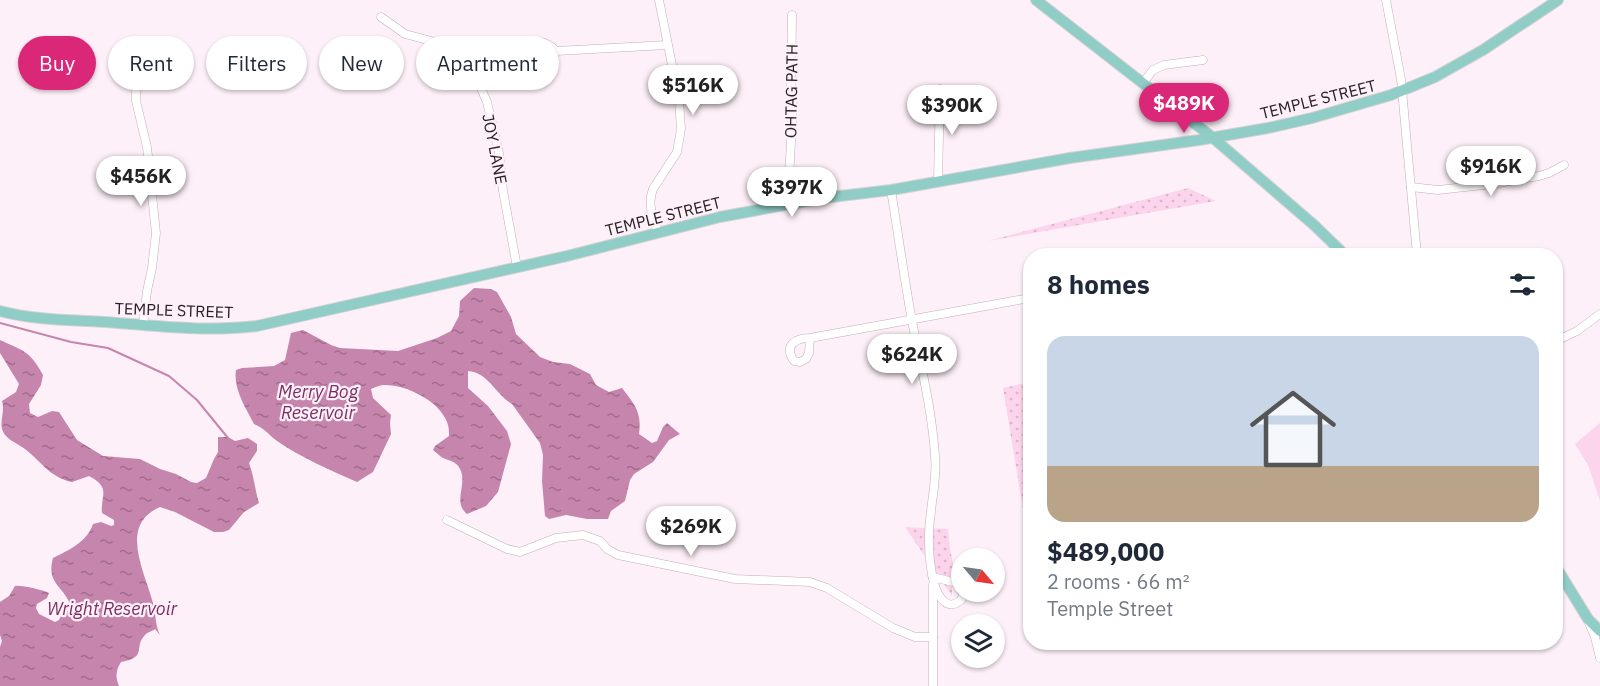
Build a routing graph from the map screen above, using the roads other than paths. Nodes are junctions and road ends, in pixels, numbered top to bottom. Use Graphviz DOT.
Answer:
graph roads {
  1 [pos="659,0"];
  2 [pos="1036,0"];
  3 [pos="1386,0"];
  4 [pos="1558,0"];
  5 [pos="792,15"];
  6 [pos="381,17"];
  7 [pos="667,45"];
  8 [pos="559,51"];
  9 [pos="1203,60"];
  10 [pos="1143,83"];
  11 [pos="940,89"];
  12 [pos="136,90"];
  13 [pos="1402,91"];
  14 [pos="1212,137"];
  15 [pos="1564,165"];
  16 [pos="938,182"];
  17 [pos="1411,187"];
  18 [pos="891,190"];
  19 [pos="791,204"];
  20 [pos="658,232"];
  21 [pos="1338,248"];
  22 [pos="1416,248"];
  23 [pos="517,267"];
  24 [pos="1023,299"];
  25 [pos="0,311"];
  26 [pos="1600,315"];
  27 [pos="912,318"];
  28 [pos="143,325"];
  29 [pos="810,338"];
  30 [pos="1563,338"];
  31 [pos="447,520"];
  32 [pos="933,577"];
  33 [pos="1563,578"];
  34 [pos="951,582"];
  35 [pos="958,602"];
  36 [pos="1588,619"];
  37 [pos="1600,631"];
  38 [pos="933,637"];
  39 [pos="1600,658"];
  40 [pos="933,686"];
  1 -- 7 [label="street"];
  2 -- 10 [label="main road"];
  3 -- 13 [label="street"];
  4 -- 13 [label="main road, TEMPLE STREET"];
  5 -- 19 [label="street, OHTAG PATH"];
  6 -- 23 [label="street, JOY LANE"];
  7 -- 8 [label="street"];
  7 -- 20 [label="street"];
  9 -- 10 [label="street"];
  10 -- 14 [label="main road"];
  11 -- 16 [label="street"];
  12 -- 28 [label="street"];
  13 -- 14 [label="main road, TEMPLE STREET"];
  13 -- 17 [label="street"];
  14 -- 16 [label="main road, TEMPLE STREET"];
  14 -- 21 [label="main road"];
  15 -- 17 [label="street"];
  16 -- 18 [label="main road, TEMPLE STREET"];
  17 -- 22 [label="street"];
  18 -- 19 [label="main road, TEMPLE STREET"];
  18 -- 27 [label="street"];
  19 -- 20 [label="main road, TEMPLE STREET"];
  20 -- 23 [label="main road, TEMPLE STREET"];
  23 -- 28 [label="main road, TEMPLE STREET"];
  24 -- 27 [label="street"];
  25 -- 28 [label="main road, TEMPLE STREET"];
  26 -- 30 [label="street"];
  27 -- 29 [label="street"];
  27 -- 32 [label="street"];
  31 -- 38 [label="street"];
  32 -- 34 [label="street"];
  32 -- 35 [label="street"];
  32 -- 38 [label="street"];
  33 -- 36 [label="main road"];
  36 -- 37 [label="main road"];
  36 -- 39 [label="street"];
  38 -- 40 [label="street"];
}
